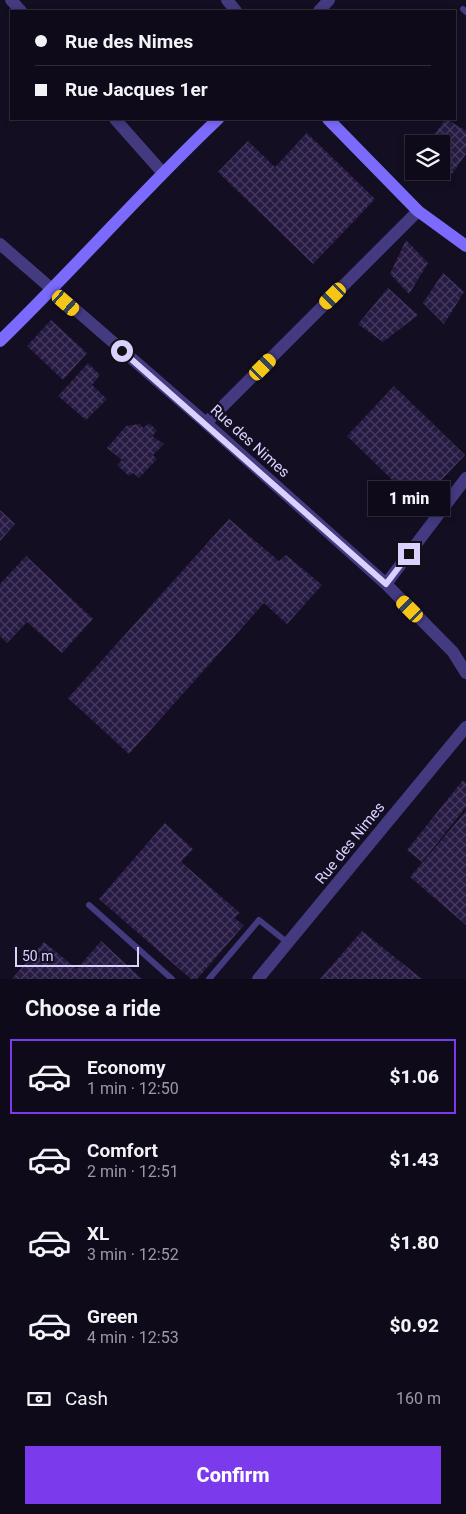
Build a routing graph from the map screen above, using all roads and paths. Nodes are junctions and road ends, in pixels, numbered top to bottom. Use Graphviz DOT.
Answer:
graph roads {
  1 [pos="11,0"];
  2 [pos="227,0"];
  3 [pos="329,0"];
  4 [pos="19,10"];
  5 [pos="235,10"];
  6 [pos="320,10"];
  7 [pos="116,120"];
  8 [pos="217,120"];
  9 [pos="329,120"];
  10 [pos="162,172"];
  11 [pos="418,211"];
  12 [pos="0,244"];
  13 [pos="466,246"];
  14 [pos="52,290"];
  15 [pos="0,341"];
  16 [pos="206,423"];
  17 [pos="466,478"];
  18 [pos="386,584"];
  19 [pos="466,673"];
  20 [pos="466,727"];
  21 [pos="89,905"];
  22 [pos="288,943"];
  23 [pos="172,979"];
  24 [pos="209,979"];
  25 [pos="258,979"];
  1 -- 4 [label="street"];
  2 -- 5 [label="street"];
  3 -- 6 [label="street"];
  7 -- 10 [label="street"];
  8 -- 10 [label="street"];
  9 -- 11 [label="street"];
  10 -- 14 [label="street"];
  11 -- 13 [label="street"];
  11 -- 16 [label="street"];
  12 -- 14 [label="street, Rue des Nimes"];
  14 -- 15 [label="street"];
  14 -- 16 [label="street, Rue des Nimes"];
  16 -- 18 [label="street, Rue des Nimes"];
  17 -- 18 [label="street"];
  18 -- 19 [label="street, Rue des Nimes"];
  20 -- 22 [label="street, Rue des Nimes"];
  21 -- 23 [label="lane"];
  22 -- 24 [label="lane"];
  22 -- 25 [label="street, Rue des Nimes"];
}
